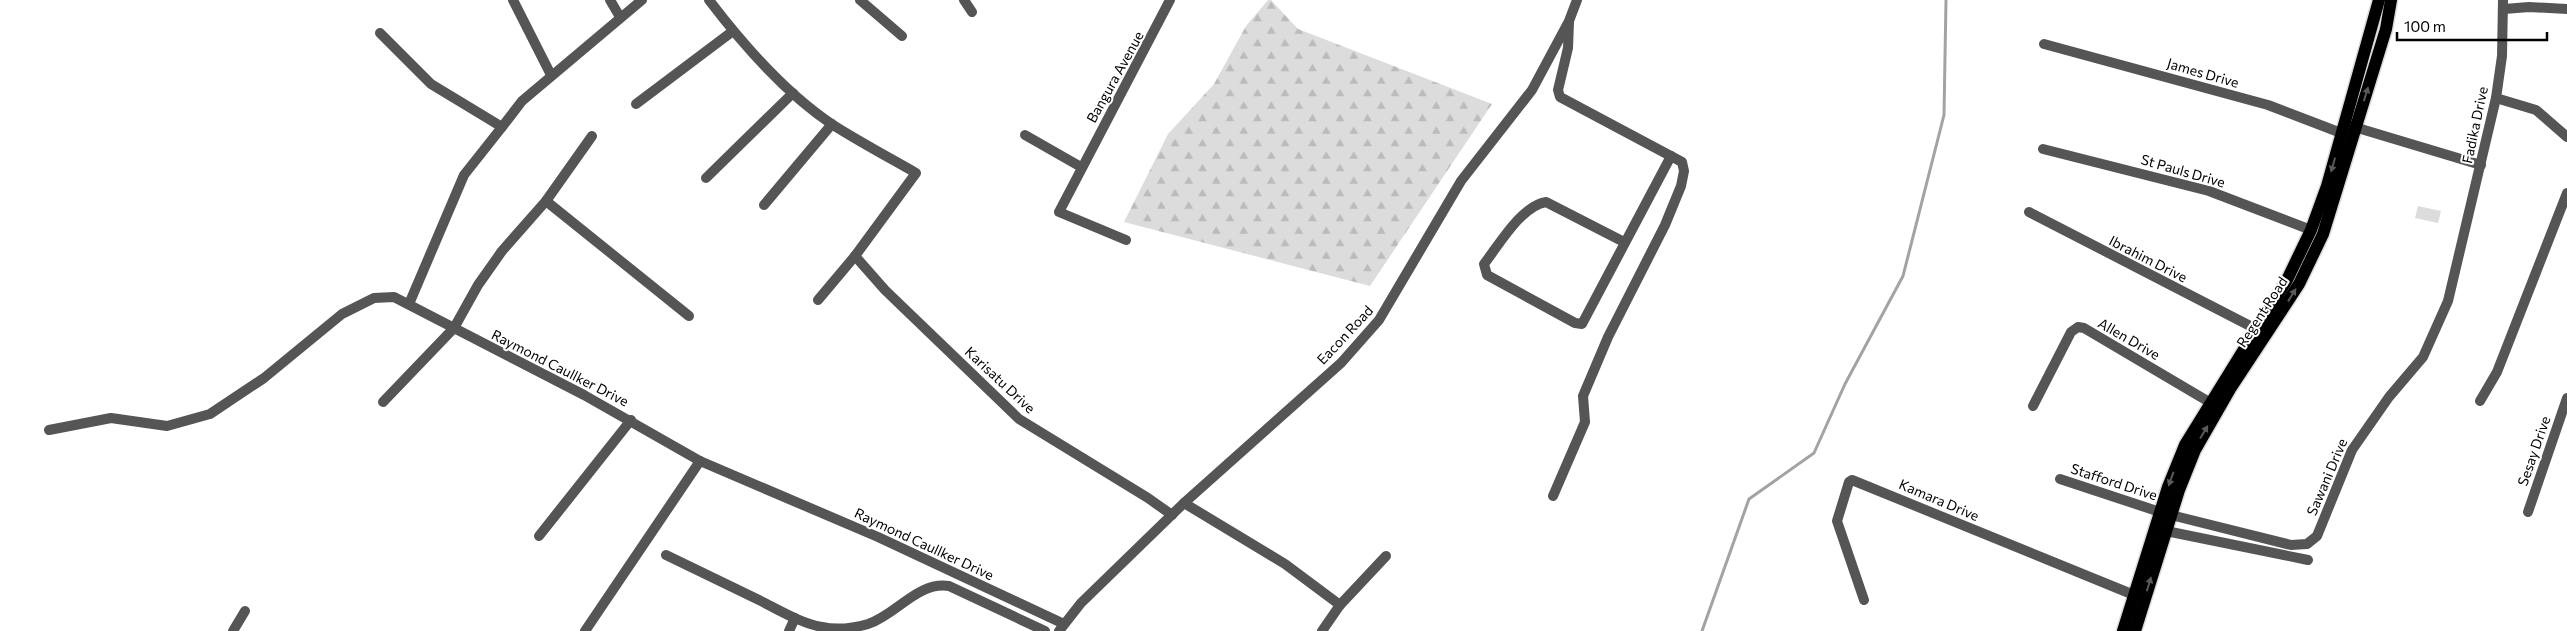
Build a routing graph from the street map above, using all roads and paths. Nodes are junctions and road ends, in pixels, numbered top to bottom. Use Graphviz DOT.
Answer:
graph roads {
  1 [pos="512,0"];
  2 [pos="610,0"];
  3 [pos="642,0"];
  4 [pos="709,0"];
  5 [pos="860,0"];
  6 [pos="964,0"];
  7 [pos="1170,0"];
  8 [pos="1577,0"];
  9 [pos="2379,0"];
  10 [pos="2391,0"];
  11 [pos="2503,5"];
  12 [pos="2567,8"];
  13 [pos="972,12"];
  14 [pos="620,17"];
  15 [pos="1569,21"];
  16 [pos="733,31"];
  17 [pos="380,33"];
  18 [pos="902,36"];
  19 [pos="2044,44"];
  20 [pos="552,75"];
  21 [pos="793,93"];
  22 [pos="2496,98"];
  23 [pos="636,104"];
  24 [pos="832,124"];
  25 [pos="502,127"];
  26 [pos="2349,131"];
  27 [pos="1025,135"];
  28 [pos="592,136"];
  29 [pos="2567,137"];
  30 [pos="2043,149"];
  31 [pos="1671,156"];
  32 [pos="2481,165"];
  33 [pos="1081,167"];
  34 [pos="706,178"];
  35 [pos="2567,192"];
  36 [pos="546,201"];
  37 [pos="764,205"];
  38 [pos="2029,212"];
  39 [pos="2311,230"];
  40 [pos="1126,240"];
  41 [pos="1624,242"];
  42 [pos="2461,245"];
  43 [pos="855,256"];
  44 [pos="818,300"];
  45 [pos="409,304"];
  46 [pos="689,316"];
  47 [pos="454,328"];
  48 [pos="2256,329"];
  49 [pos="2567,398"];
  50 [pos="383,402"];
  51 [pos="2480,402"];
  52 [pos="2215,405"];
  53 [pos="2033,406"];
  54 [pos="631,420"];
  55 [pos="50,430"];
  56 [pos="700,461"];
  57 [pos="2060,479"];
  58 [pos="1553,496"];
  59 [pos="1184,503"];
  60 [pos="2528,512"];
  61 [pos="2166,514"];
  62 [pos="1172,515"];
  63 [pos="2166,531"];
  64 [pos="539,536"];
  65 [pos="666,555"];
  66 [pos="1386,556"];
  67 [pos="2308,560"];
  68 [pos="2134,596"];
  69 [pos="1864,600"];
  70 [pos="1340,605"];
  71 [pos="245,611"];
  72 [pos="795,618"];
  73 [pos="1062,628"];
  74 [pos="233,631"];
  75 [pos="585,631"];
  76 [pos="789,631"];
  77 [pos="1046,631"];
  78 [pos="1322,631"];
  79 [pos="2123,631"];
  80 [pos="2135,631"];
  1 -- 20 [label="street"];
  2 -- 14 [label="street"];
  3 -- 14 [label="street"];
  4 -- 16 [label="street"];
  5 -- 18 [label="street"];
  6 -- 13 [label="street"];
  7 -- 33 [label="street, Bangura Avenue"];
  8 -- 15 [label="street, Eacon Road"];
  9 -- 26 [label="main road, Regent Road"];
  26 -- 10 [label="main road, Regent Road, one-way"];
  11 -- 12 [label="street"];
  11 -- 22 [label="street, Fadika Drive"];
  14 -- 20 [label="street"];
  15 -- 31 [label="street"];
  15 -- 59 [label="street, Eacon Road"];
  16 -- 21 [label="street"];
  16 -- 23 [label="street"];
  17 -- 25 [label="street"];
  19 -- 26 [label="street, James Drive"];
  20 -- 25 [label="street"];
  21 -- 24 [label="street"];
  21 -- 34 [label="street"];
  22 -- 29 [label="street"];
  22 -- 32 [label="street, Fadika Drive"];
  24 -- 37 [label="street"];
  24 -- 43 [label="street"];
  25 -- 45 [label="street"];
  26 -- 32 [label="street, James Drive"];
  26 -- 39 [label="main road, Regent Road, one-way"];
  52 -- 26 [label="main road, Regent Road, one-way"];
  27 -- 33 [label="street"];
  28 -- 36 [label="street"];
  30 -- 39 [label="street, St Pauls Drive"];
  31 -- 41 [label="street"];
  31 -- 58 [label="street"];
  32 -- 42 [label="street, Fadika Drive"];
  33 -- 40 [label="street, Bangura Avenue"];
  35 -- 51 [label="street"];
  36 -- 46 [label="street"];
  36 -- 47 [label="street"];
  38 -- 48 [label="street, Ibrahim Drive"];
  39 -- 48 [label="main road, Regent Road"];
  41 -- 41 [label="street"];
  42 -- 61 [label="street, Sawani Drive"];
  43 -- 44 [label="street"];
  43 -- 62 [label="street, Karisatu Drive"];
  45 -- 47 [label="street, Raymond Caullker Drive"];
  45 -- 55 [label="street, Raymond Caullker Drive"];
  47 -- 50 [label="street"];
  47 -- 54 [label="street, Raymond Caullker Drive"];
  48 -- 52 [label="main road, Regent Road"];
  49 -- 60 [label="street, Sesay Drive"];
  52 -- 53 [label="street, Allen Drive"];
  52 -- 61 [label="main road, Regent Road"];
  54 -- 56 [label="street, Raymond Caullker Drive"];
  54 -- 64 [label="street"];
  56 -- 73 [label="street, Raymond Caullker Drive"];
  56 -- 75 [label="street"];
  57 -- 61 [label="street, Stafford Drive"];
  59 -- 62 [label="street, Eacon Road"];
  59 -- 70 [label="street"];
  61 -- 63 [label="main road, Regent Road"];
  61 -- 68 [label="main road, Regent Road"];
  62 -- 73 [label="street, Eacon Road"];
  63 -- 67 [label="street"];
  80 -- 63 [label="main road, Regent Road, one-way"];
  65 -- 72 [label="street"];
  66 -- 70 [label="street"];
  68 -- 69 [label="street, Kamara Drive"];
  68 -- 79 [label="main road, Regent Road"];
  70 -- 78 [label="street"];
  71 -- 74 [label="street"];
  72 -- 76 [label="street"];
  72 -- 77 [label="street"];
}
